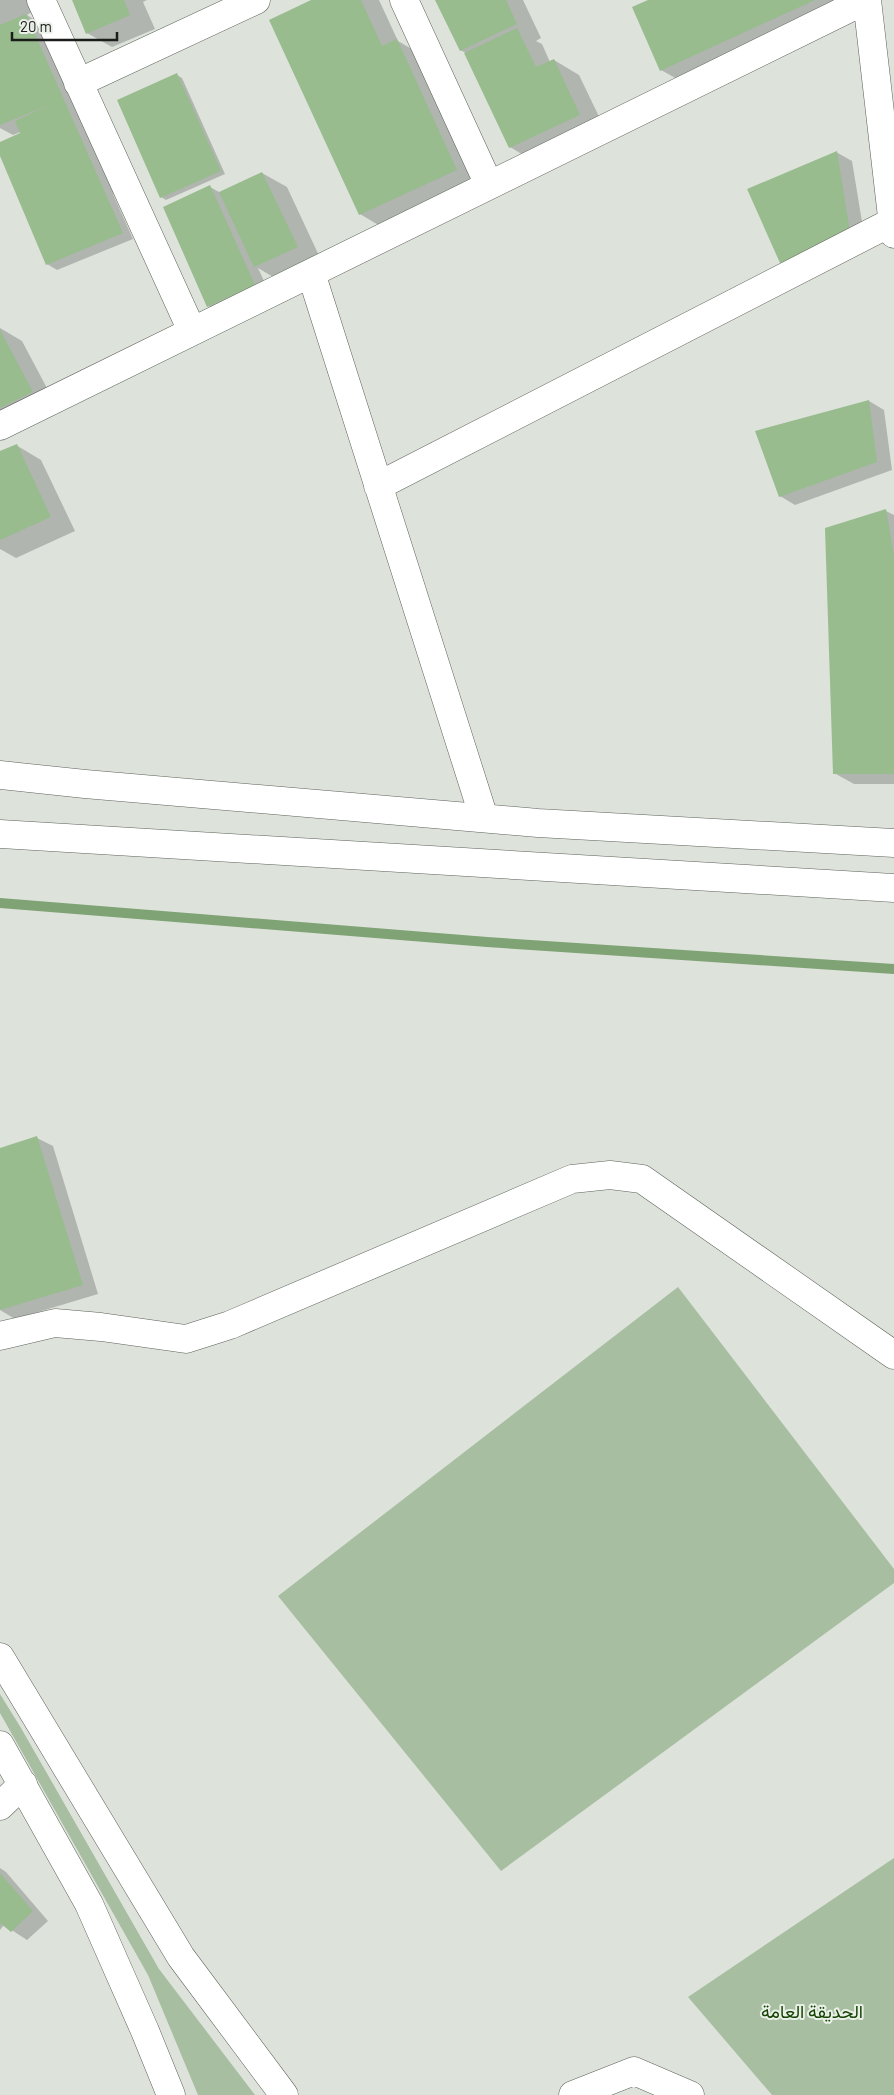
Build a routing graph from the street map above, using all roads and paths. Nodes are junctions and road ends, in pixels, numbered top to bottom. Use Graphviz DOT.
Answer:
graph roads {
  1 [pos="41,0"];
  2 [pos="256,0"];
  3 [pos="404,0"];
  4 [pos="866,0"];
  5 [pos="78,84"];
  6 [pos="489,185"];
  7 [pos="893,228"];
  8 [pos="311,273"];
  9 [pos="192,332"];
  10 [pos="0,426"];
  11 [pos="378,486"];
  12 [pos="0,775"];
  13 [pos="484,818"];
  14 [pos="0,834"];
  15 [pos="894,843"];
  16 [pos="894,888"];
  17 [pos="0,1336"];
  18 [pos="894,1355"];
  19 [pos="0,1657"];
  20 [pos="0,1745"];
  21 [pos="23,1784"];
  22 [pos="0,1806"];
  23 [pos="171,2095"];
  24 [pos="284,2095"];
  25 [pos="573,2095"];
  26 [pos="690,2095"];
  1 -- 5 [label="street"];
  2 -- 5 [label="street"];
  3 -- 6 [label="street"];
  4 -- 6 [label="street"];
  4 -- 7 [label="street"];
  5 -- 9 [label="street"];
  6 -- 8 [label="street"];
  7 -- 11 [label="street"];
  8 -- 9 [label="street"];
  8 -- 11 [label="street"];
  9 -- 10 [label="street"];
  11 -- 13 [label="street"];
  12 -- 13 [label="street"];
  13 -- 15 [label="street"];
  14 -- 16 [label="street"];
  17 -- 18 [label="street"];
  19 -- 24 [label="street"];
  20 -- 21 [label="street"];
  21 -- 22 [label="street"];
  21 -- 23 [label="street"];
  25 -- 26 [label="street"];
}
